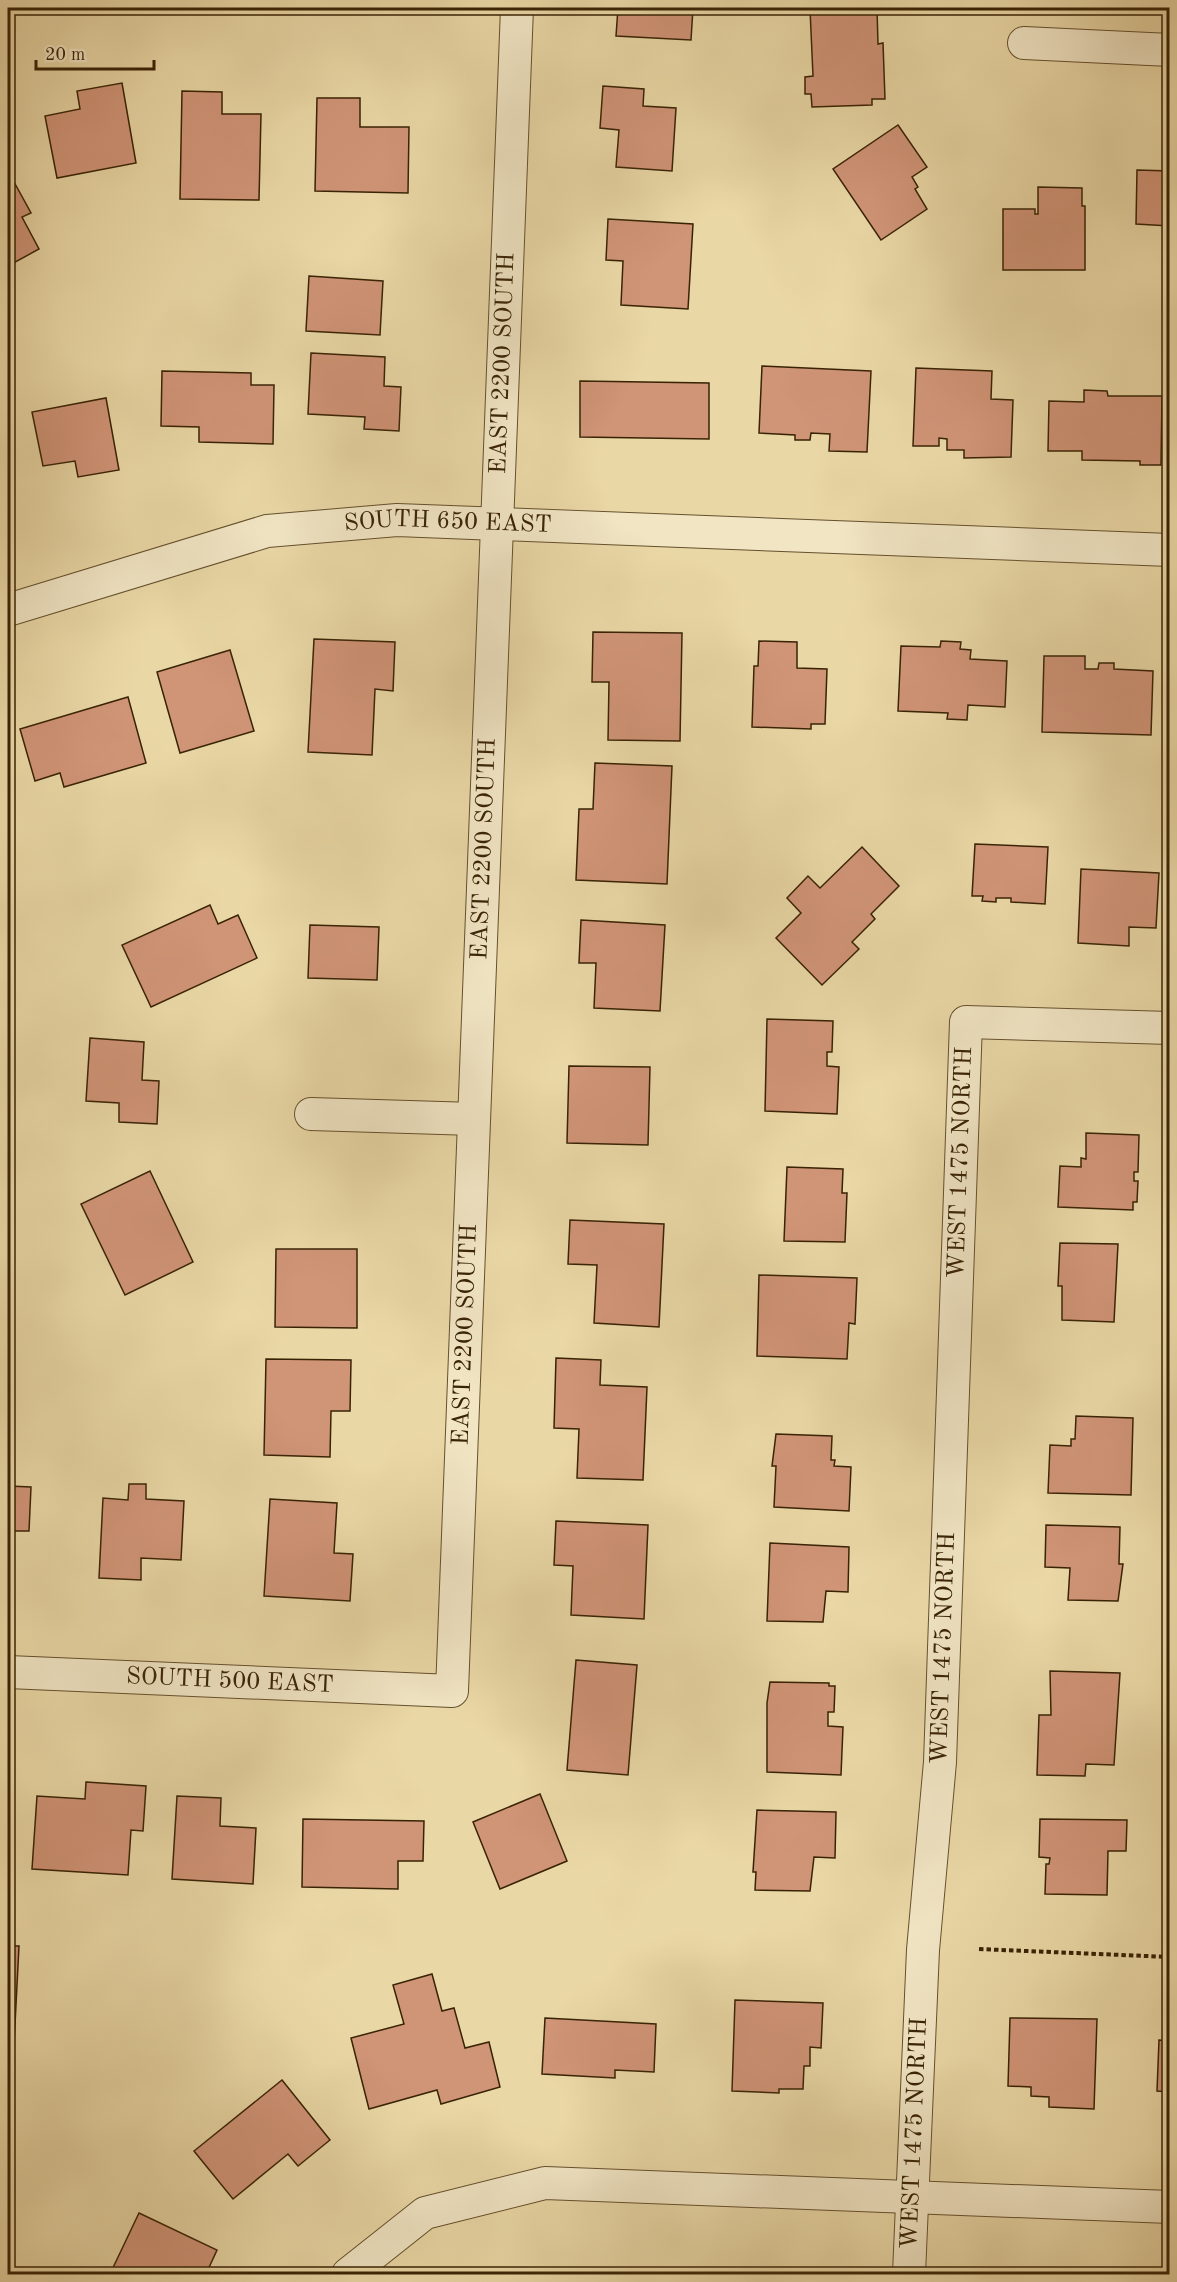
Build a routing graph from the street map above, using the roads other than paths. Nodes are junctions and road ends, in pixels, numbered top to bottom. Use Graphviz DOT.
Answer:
graph roads {
  1 [pos="517,8"];
  2 [pos="1024,43"];
  3 [pos="1170,50"];
  4 [pos="497,524"];
  5 [pos="1170,550"];
  6 [pos="8,610"];
  7 [pos="1170,1028"];
  8 [pos="311,1114"];
  9 [pos="474,1119"];
  10 [pos="8,1672"];
  11 [pos="452,1691"];
  12 [pos="913,2199"];
  13 [pos="1170,2207"];
  14 [pos="348,2274"];
  15 [pos="909,2274"];
  1 -- 4 [label="street, EAST 2200 SOUTH"];
  2 -- 3 [label="street"];
  4 -- 5 [label="street, SOUTH 650 EAST"];
  4 -- 6 [label="street, SOUTH 650 EAST"];
  4 -- 9 [label="street, EAST 2200 SOUTH"];
  7 -- 12 [label="street, WEST 1475 NORTH"];
  8 -- 9 [label="street"];
  9 -- 11 [label="street, EAST 2200 SOUTH"];
  10 -- 11 [label="street, SOUTH 500 EAST"];
  12 -- 13 [label="street"];
  12 -- 14 [label="street"];
  12 -- 15 [label="street, WEST 1475 NORTH"];
}
